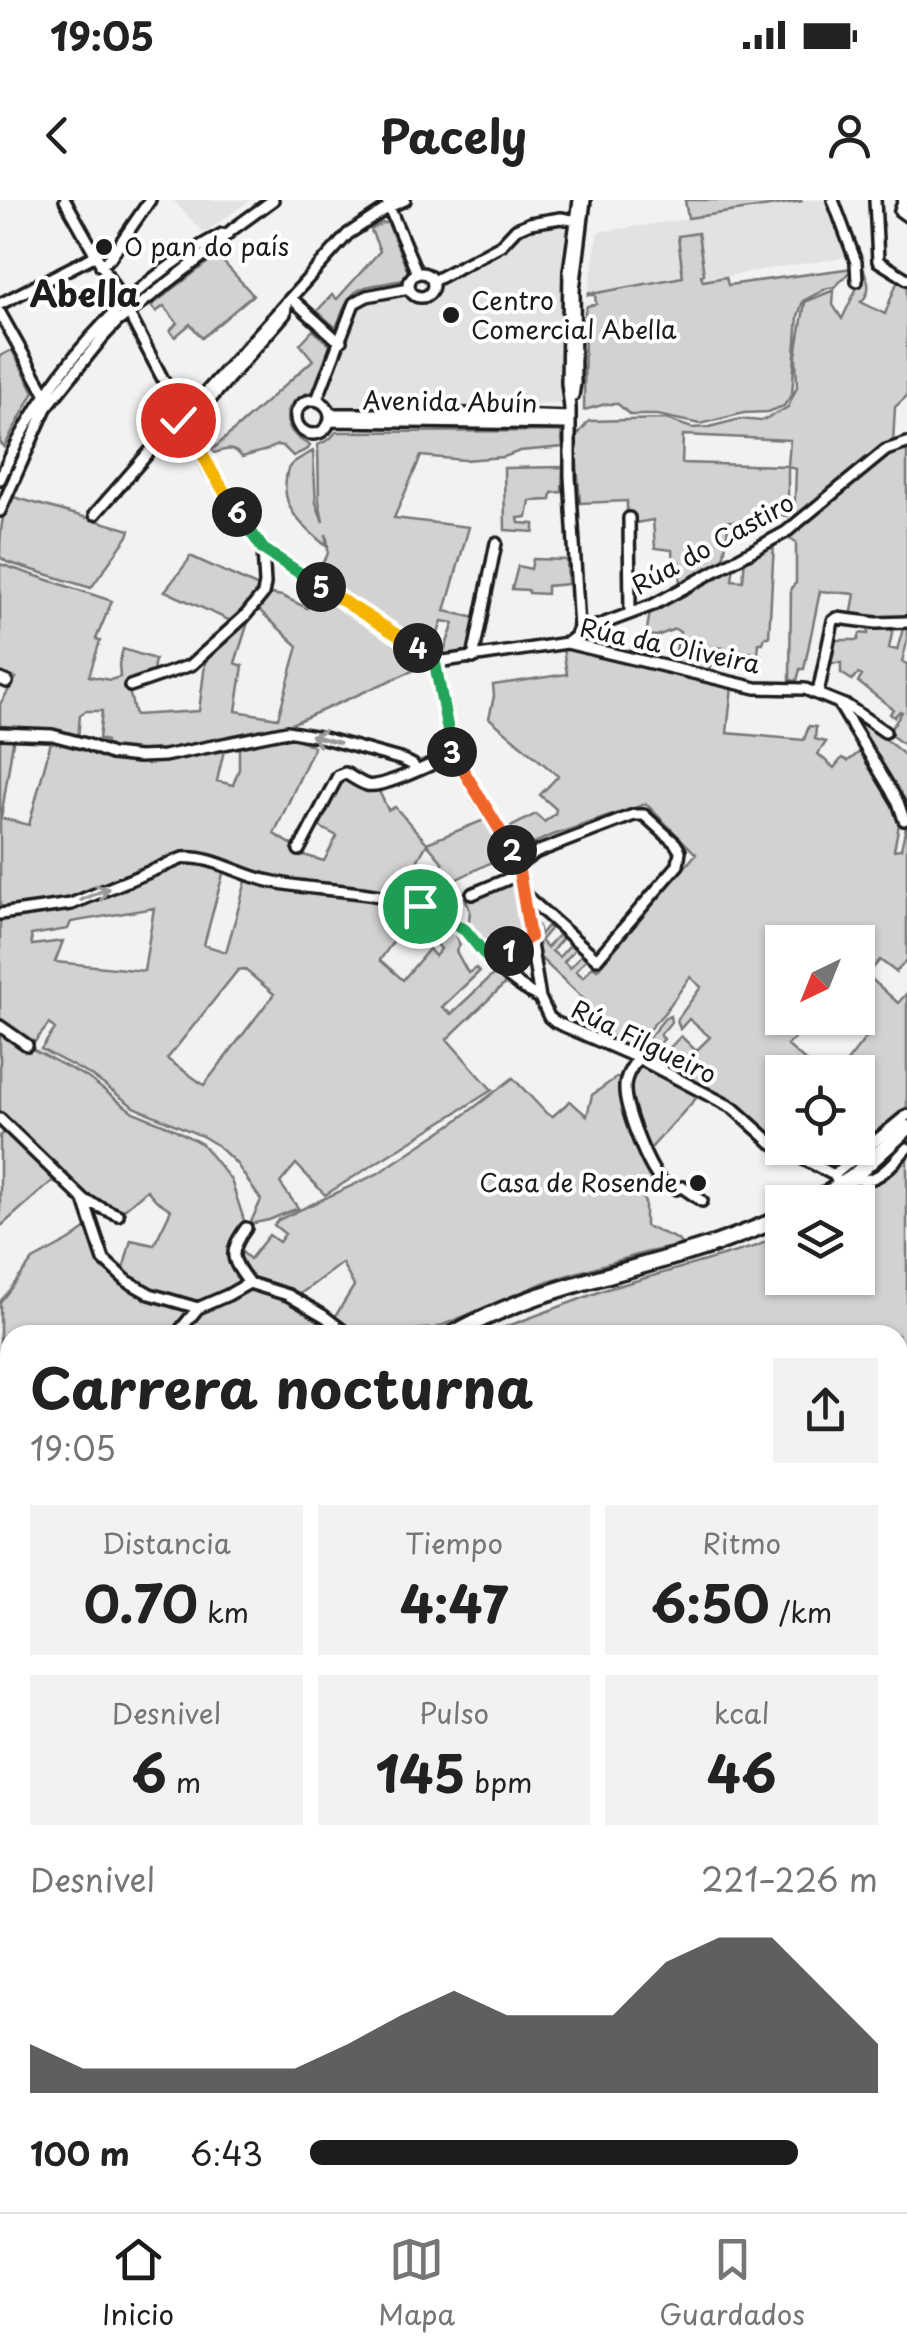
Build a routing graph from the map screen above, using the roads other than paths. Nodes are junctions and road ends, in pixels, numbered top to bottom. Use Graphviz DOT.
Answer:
graph roads {
  1 [pos="65,200"];
  2 [pos="150,200"];
  3 [pos="272,200"];
  4 [pos="405,200"];
  5 [pos="582,200"];
  6 [pos="833,200"];
  7 [pos="875,200"];
  8 [pos="904,200"];
  9 [pos="387,203"];
  10 [pos="907,216"];
  11 [pos="578,220"];
  12 [pos="96,255"];
  13 [pos="102,266"];
  14 [pos="417,273"];
  15 [pos="907,279"];
  16 [pos="857,280"];
  17 [pos="432,281"];
  18 [pos="409,288"];
  19 [pos="288,300"];
  20 [pos="0,304"];
  21 [pos="127,309"];
  22 [pos="0,313"];
  23 [pos="341,340"];
  24 [pos="48,398"];
  25 [pos="317,400"];
  26 [pos="182,416"];
  27 [pos="570,416"];
  28 [pos="330,418"];
  29 [pos="907,443"];
  30 [pos="4,459"];
  31 [pos="20,469"];
  32 [pos="0,479"];
  33 [pos="0,511"];
  34 [pos="95,514"];
  35 [pos="629,518"];
  36 [pos="496,543"];
  37 [pos="263,549"];
  38 [pos="630,613"];
  39 [pos="907,622"];
  40 [pos="578,632"];
  41 [pos="568,643"];
  42 [pos="434,658"];
  43 [pos="473,658"];
  44 [pos="130,686"];
  45 [pos="818,693"];
  46 [pos="838,702"];
  47 [pos="0,732"];
  48 [pos="885,732"];
  49 [pos="452,754"];
  50 [pos="415,770"];
  51 [pos="904,820"];
  52 [pos="299,850"];
  53 [pos="519,870"];
  54 [pos="523,893"];
  55 [pos="472,894"];
  56 [pos="0,914"];
  57 [pos="530,937"];
  58 [pos="492,963"];
  59 [pos="540,998"];
  60 [pos="0,1026"];
  61 [pos="27,1045"];
  62 [pos="638,1058"];
  63 [pos="907,1115"];
  64 [pos="0,1119"];
  65 [pos="907,1128"];
  66 [pos="907,1148"];
  67 [pos="842,1180"];
  68 [pos="836,1185"];
  69 [pos="84,1200"];
  70 [pos="702,1201"];
  71 [pos="118,1215"];
  72 [pos="765,1224"];
  73 [pos="246,1228"];
  74 [pos="249,1283"];
  75 [pos="198,1308"];
  76 [pos="184,1325"];
  77 [pos="336,1325"];
  78 [pos="471,1325"];
  1 -- 12 [label="street"];
  2 -- 13 [label="street"];
  3 -- 21 [label="street"];
  4 -- 9 [label="street"];
  5 -- 11 [label="street"];
  6 -- 16 [label="street"];
  7 -- 15 [label="street"];
  8 -- 10 [label="street"];
  9 -- 14 [label="street"];
  9 -- 19 [label="street"];
  11 -- 17 [label="street"];
  11 -- 27 [label="street"];
  12 -- 13 [label="street"];
  12 -- 20 [label="street"];
  13 -- 21 [label="street"];
  14 -- 17 [label="street"];
  14 -- 18 [label="street"];
  17 -- 18 [label="street"];
  18 -- 23 [label="street"];
  19 -- 23 [label="street"];
  19 -- 26 [label="street"];
  21 -- 24 [label="street"];
  21 -- 26 [label="street"];
  22 -- 24 [label="street"];
  23 -- 25 [label="street"];
  24 -- 30 [label="street"];
  24 -- 31 [label="street"];
  25 -- 28 [label="street, Avenida Abuín"];
  25 -- 28 [label="street, Avenida Abuín"];
  26 -- 34 [label="street"];
  26 -- 37 [label="street"];
  27 -- 28 [label="street, Avenida Abuín"];
  27 -- 40 [label="street"];
  29 -- 38 [label="street, Rúa do Castiro"];
  30 -- 31 [label="street"];
  30 -- 32 [label="street"];
  31 -- 33 [label="street"];
  35 -- 38 [label="street"];
  36 -- 43 [label="street"];
  37 -- 42 [label="street"];
  37 -- 44 [label="street"];
  38 -- 40 [label="street, Rúa do Castiro"];
  39 -- 45 [label="street"];
  40 -- 41 [label="street"];
  41 -- 43 [label="street, Rúa da Oliveira"];
  41 -- 45 [label="street, Rúa da Oliveira"];
  42 -- 43 [label="street, Rúa da Oliveira"];
  42 -- 49 [label="street, Rúa Filgueiro"];
  45 -- 46 [label="street, Rúa da Oliveira"];
  46 -- 48 [label="street, Rúa da Oliveira"];
  46 -- 51 [label="street"];
  50 -- 47 [label="street, one-way"];
  49 -- 50 [label="street"];
  49 -- 53 [label="street, Rúa Filgueiro"];
  50 -- 52 [label="street"];
  53 -- 54 [label="street, Rúa Filgueiro"];
  53 -- 54 [label="street"];
  53 -- 55 [label="street"];
  54 -- 57 [label="street, Rúa Filgueiro"];
  56 -- 58 [label="street, one-way"];
  57 -- 58 [label="street"];
  57 -- 59 [label="street, Rúa Filgueiro"];
  58 -- 59 [label="street"];
  59 -- 62 [label="street, Rúa Filgueiro"];
  60 -- 61 [label="street"];
  62 -- 67 [label="street, Rúa Filgueiro"];
  62 -- 70 [label="street"];
  63 -- 67 [label="street"];
  64 -- 69 [label="street"];
  65 -- 67 [label="highway"];
  66 -- 67 [label="street"];
  67 -- 68 [label="highway"];
  69 -- 71 [label="street"];
  69 -- 75 [label="street"];
  72 -- 78 [label="highway"];
  73 -- 74 [label="street"];
  74 -- 75 [label="street"];
  74 -- 77 [label="street"];
  75 -- 76 [label="street"];
}
